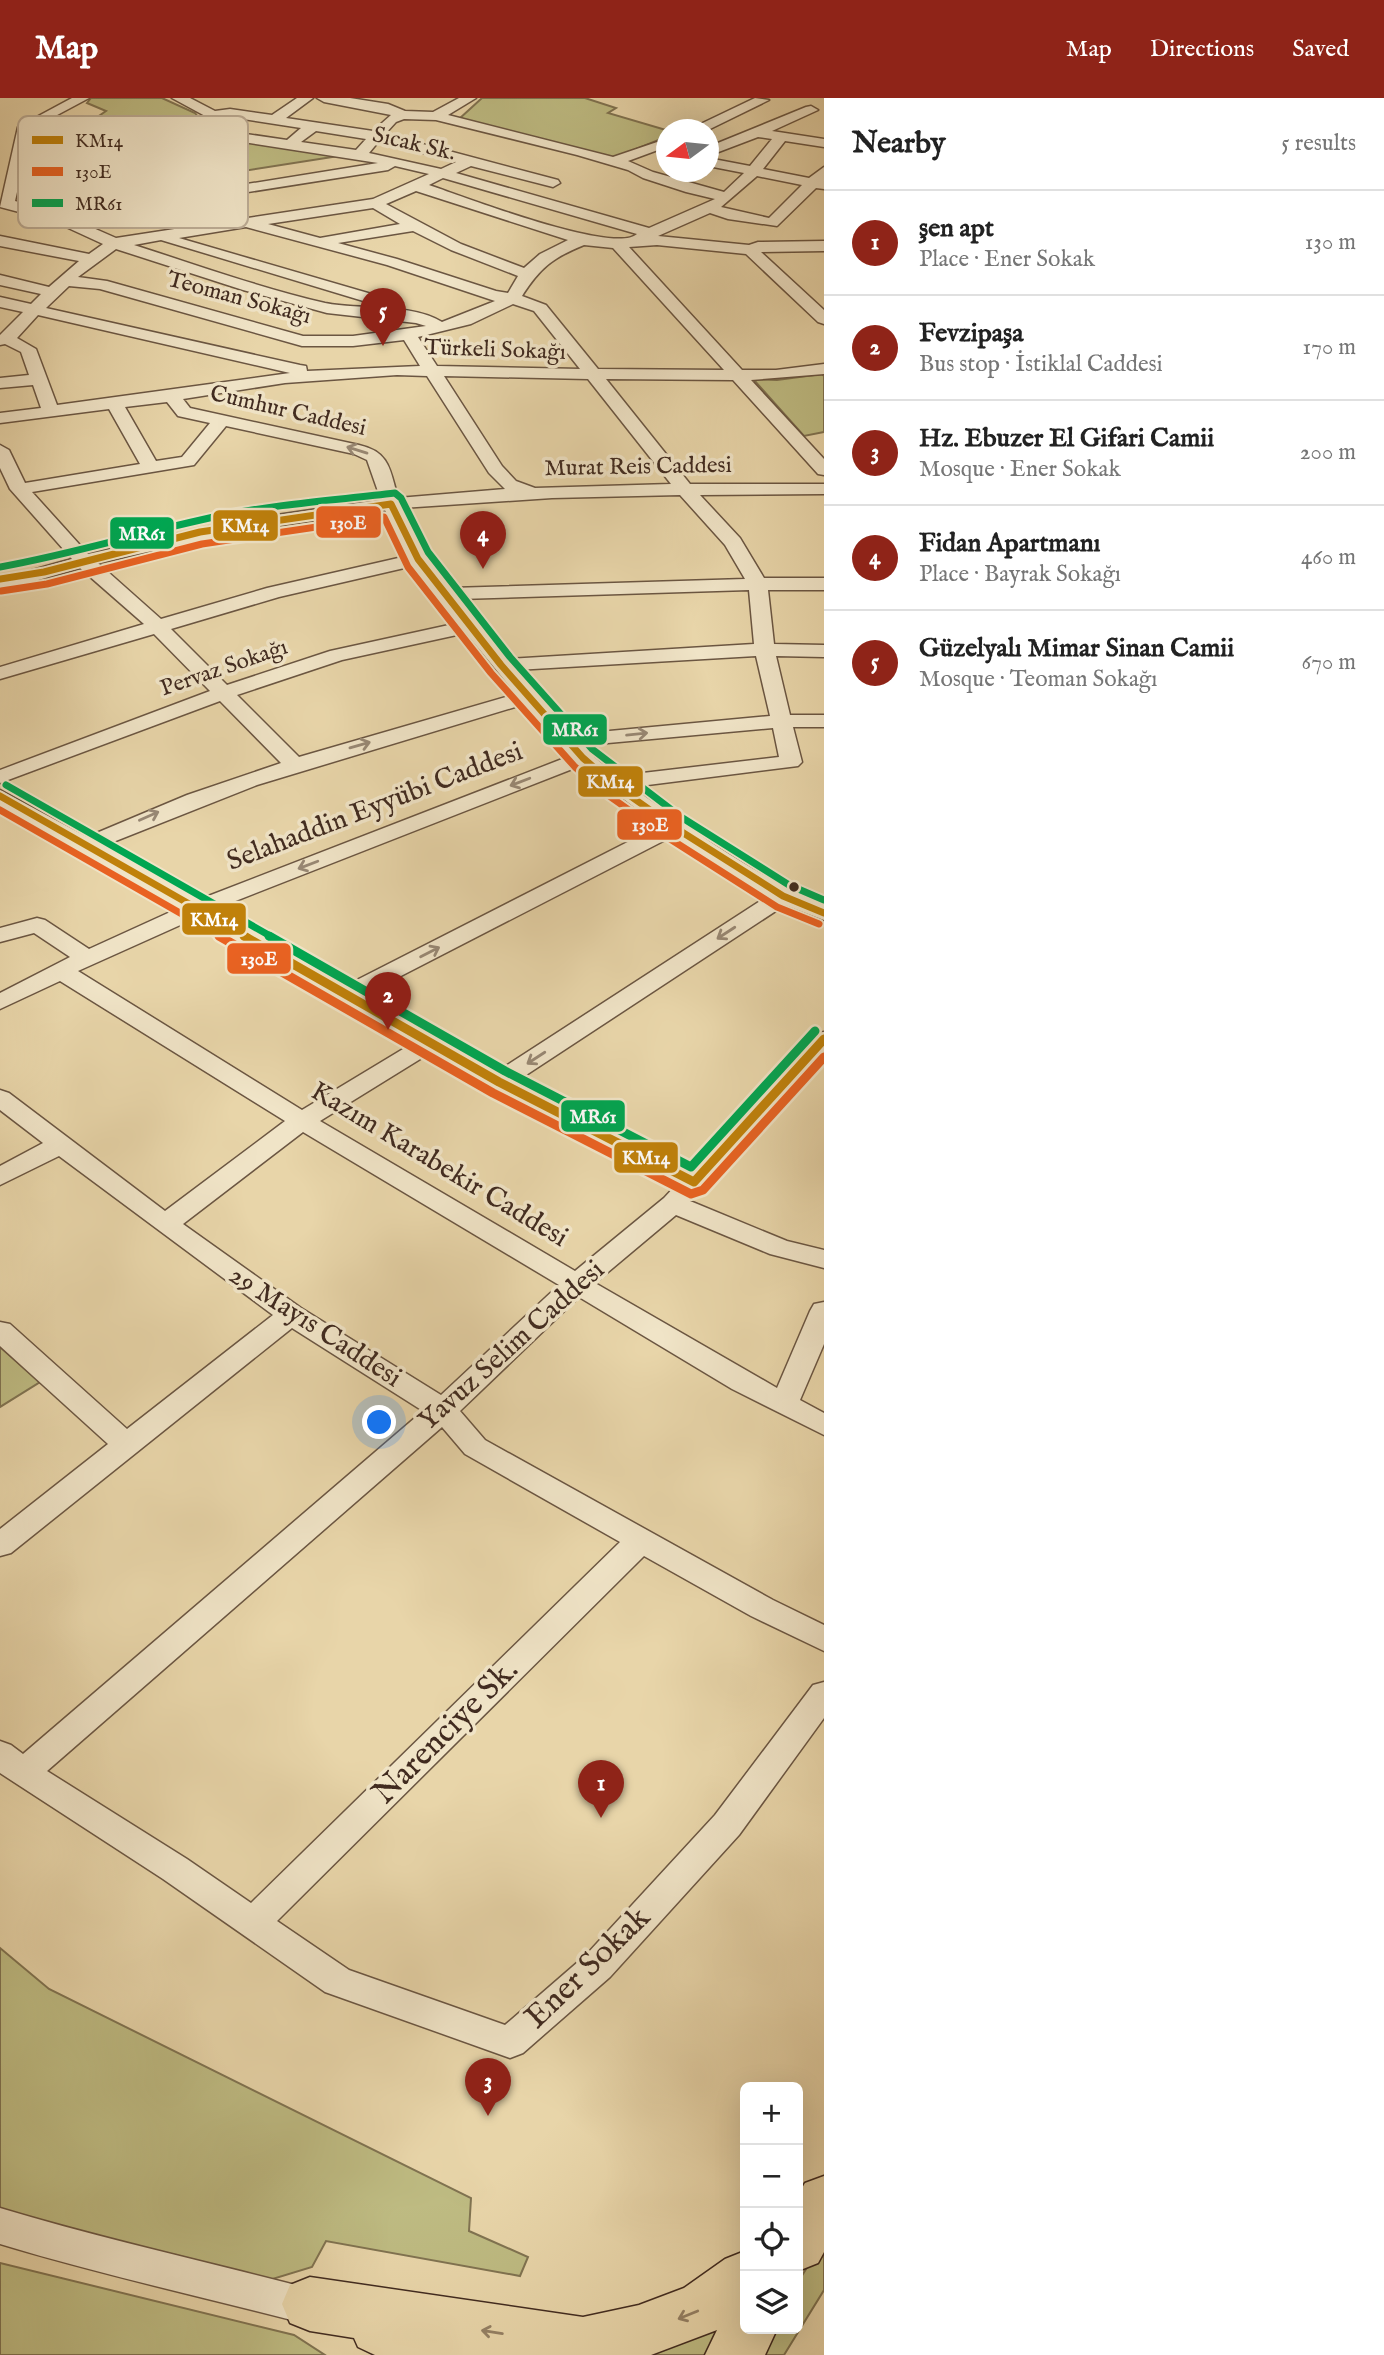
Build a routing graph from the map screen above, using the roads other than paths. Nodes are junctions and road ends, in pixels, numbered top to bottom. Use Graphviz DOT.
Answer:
graph roads {
  1 [pos="178,98"];
  2 [pos="306,98"];
  3 [pos="324,98"];
  4 [pos="446,98"];
  5 [pos="80,99"];
  6 [pos="466,100"];
  7 [pos="250,102"];
  8 [pos="770,102"];
  9 [pos="817,111"];
  10 [pos="230,113"];
  11 [pos="213,115"];
  12 [pos="403,115"];
  13 [pos="47,116"];
  14 [pos="436,116"];
  15 [pos="274,120"];
  16 [pos="719,121"];
  17 [pos="313,125"];
  18 [pos="18,129"];
  19 [pos="755,133"];
  20 [pos="375,136"];
  21 [pos="780,137"];
  22 [pos="248,138"];
  23 [pos="824,143"];
  24 [pos="290,144"];
  25 [pos="656,147"];
  26 [pos="719,148"];
  27 [pos="360,155"];
  28 [pos="470,160"];
  29 [pos="612,162"];
  30 [pos="719,163"];
  31 [pos="405,164"];
  32 [pos="824,171"];
  33 [pos="753,172"];
  34 [pos="443,174"];
  35 [pos="553,183"];
  36 [pos="818,183"];
  37 [pos="417,186"];
  38 [pos="248,189"];
  39 [pos="726,197"];
  40 [pos="377,202"];
  41 [pos="5,206"];
  42 [pos="710,208"];
  43 [pos="248,221"];
  44 [pos="248,223"];
  45 [pos="772,223"];
  46 [pos="415,226"];
  47 [pos="80,228"];
  48 [pos="207,228"];
  49 [pos="650,233"];
  50 [pos="158,236"];
  51 [pos="582,240"];
  52 [pos="0,241"];
  53 [pos="313,242"];
  54 [pos="114,243"];
  55 [pos="624,243"];
  56 [pos="824,246"];
  57 [pos="750,250"];
  58 [pos="90,259"];
  59 [pos="527,274"];
  60 [pos="0,280"];
  61 [pos="59,286"];
  62 [pos="249,287"];
  63 [pos="512,298"];
  64 [pos="1,303"];
  65 [pos="33,309"];
  66 [pos="207,314"];
  67 [pos="419,318"];
  68 [pos="824,319"];
  69 [pos="443,327"];
  70 [pos="408,334"];
  71 [pos="4,339"];
  72 [pos="165,340"];
  73 [pos="824,369"];
  74 [pos="432,371"];
  75 [pos="322,375"];
  76 [pos="595,375"];
  77 [pos="736,375"];
  78 [pos="38,379"];
  79 [pos="0,383"];
  80 [pos="171,396"];
  81 [pos="114,403"];
  82 [pos="51,411"];
  83 [pos="0,418"];
  84 [pos="221,421"];
  85 [pos="0,450"];
  86 [pos="151,467"];
  87 [pos="824,470"];
  88 [pos="19,489"];
  89 [pos="824,489"];
  90 [pos="685,490"];
  91 [pos="537,494"];
  92 [pos="391,503"];
  93 [pos="418,559"];
  94 [pos="85,562"];
  95 [pos="26,577"];
  96 [pos="0,579"];
  97 [pos="758,583"];
  98 [pos="824,584"];
  99 [pos="0,585"];
  100 [pos="445,594"];
  101 [pos="156,625"];
  102 [pos="470,626"];
  103 [pos="765,651"];
  104 [pos="824,651"];
  105 [pos="501,665"];
  106 [pos="0,673"];
  107 [pos="223,693"];
  108 [pos="528,697"];
  109 [pos="779,720"];
  110 [pos="824,721"];
  111 [pos="583,758"];
  112 [pos="294,764"];
  113 [pos="0,777"];
  114 [pos="612,783"];
  115 [pos="0,796"];
  116 [pos="674,827"];
  117 [pos="87,845"];
  118 [pos="783,896"];
  119 [pos="198,908"];
  120 [pos="824,913"];
  121 [pos="0,935"];
  122 [pos="87,958"];
  123 [pos="63,972"];
  124 [pos="347,994"];
  125 [pos="0,1002"];
  126 [pos="824,1039"];
  127 [pos="431,1042"];
  128 [pos="499,1082"];
  129 [pos="0,1098"];
  130 [pos="302,1121"];
  131 [pos="60,1145"];
  132 [pos="0,1177"];
  133 [pos="694,1182"];
  134 [pos="673,1204"];
  135 [pos="166,1224"];
  136 [pos="824,1259"];
  137 [pos="577,1284"];
  138 [pos="824,1311"];
  139 [pos="291,1315"];
  140 [pos="0,1331"];
  141 [pos="785,1402"];
  142 [pos="443,1410"];
  143 [pos="824,1425"];
  144 [pos="126,1444"];
  145 [pos="639,1541"];
  146 [pos="0,1545"];
  147 [pos="824,1639"];
  148 [pos="824,1695"];
  149 [pos="11,1764"];
  150 [pos="253,1923"];
  151 [pos="824,2198"];
  152 [pos="803,2221"];
  153 [pos="0,2226"];
  154 [pos="803,2236"];
  155 [pos="740,2281"];
  156 [pos="310,2304"];
  157 [pos="746,2334"];
  158 [pos="567,2350"];
  159 [pos="402,2355"];
  160 [pos="437,2355"];
  161 [pos="734,2355"];
  1 -- 11 [label="street"];
  2 -- 15 [label="street"];
  3 -- 12 [label="street"];
  4 -- 6 [label="street"];
  5 -- 13 [label="street"];
  6 -- 14 [label="street"];
  7 -- 10 [label="street"];
  8 -- 9 [label="street"];
  8 -- 16 [label="street"];
  9 -- 19 [label="street"];
  10 -- 11 [label="street"];
  10 -- 15 [label="street"];
  12 -- 14 [label="street"];
  12 -- 20 [label="street"];
  14 -- 29 [label="street"];
  15 -- 17 [label="street"];
  17 -- 20 [label="street"];
  17 -- 24 [label="street"];
  18 -- 41 [label="street"];
  19 -- 21 [label="street"];
  19 -- 26 [label="street"];
  20 -- 27 [label="street"];
  20 -- 28 [label="street"];
  21 -- 23 [label="street"];
  21 -- 33 [label="street"];
  22 -- 24 [label="street, Sıcak Sk."];
  24 -- 27 [label="street, Sıcak Sk."];
  25 -- 29 [label="street"];
  27 -- 31 [label="street, Sıcak Sk."];
  28 -- 34 [label="street"];
  28 -- 35 [label="street"];
  29 -- 39 [label="street"];
  30 -- 33 [label="street"];
  31 -- 34 [label="street, Sıcak Sk."];
  31 -- 38 [label="street"];
  32 -- 36 [label="street"];
  33 -- 36 [label="street"];
  33 -- 39 [label="street"];
  34 -- 37 [label="street"];
  34 -- 49 [label="street, Sıcak Sk."];
  36 -- 45 [label="street"];
  37 -- 40 [label="street"];
  37 -- 51 [label="street"];
  39 -- 42 [label="street"];
  40 -- 43 [label="street"];
  40 -- 46 [label="street"];
  42 -- 45 [label="street"];
  42 -- 49 [label="street"];
  44 -- 53 [label="street"];
  46 -- 53 [label="street"];
  46 -- 59 [label="street"];
  47 -- 54 [label="street"];
  48 -- 50 [label="street"];
  49 -- 55 [label="street"];
  50 -- 54 [label="street"];
  50 -- 67 [label="street"];
  51 -- 55 [label="street"];
  51 -- 59 [label="street"];
  52 -- 58 [label="street"];
  53 -- 63 [label="street"];
  54 -- 58 [label="street"];
  54 -- 62 [label="street"];
  55 -- 57 [label="street"];
  55 -- 77 [label="street"];
  56 -- 57 [label="street"];
  57 -- 68 [label="street"];
  58 -- 61 [label="street"];
  59 -- 63 [label="street"];
  60 -- 61 [label="street, Teoman Sokağı"];
  61 -- 65 [label="street"];
  61 -- 66 [label="street, Teoman Sokağı"];
  62 -- 66 [label="street"];
  62 -- 67 [label="street"];
  63 -- 69 [label="street, Teoman Sokağı"];
  63 -- 76 [label="street"];
  64 -- 65 [label="street"];
  65 -- 71 [label="street"];
  65 -- 72 [label="street"];
  66 -- 70 [label="street, Teoman Sokağı"];
  66 -- 72 [label="street"];
  67 -- 69 [label="street"];
  69 -- 70 [label="street, Teoman Sokağı"];
  70 -- 74 [label="street, Murat Reis Caddesi"];
  71 -- 78 [label="street"];
  72 -- 75 [label="street"];
  73 -- 77 [label="street, Türkeli Sokağı"];
  74 -- 75 [label="street, Türkeli Sokağı"];
  74 -- 76 [label="street, Türkeli Sokağı"];
  74 -- 91 [label="street, Murat Reis Caddesi"];
  75 -- 80 [label="street, Türkeli Sokağı"];
  76 -- 77 [label="street, Türkeli Sokağı"];
  76 -- 90 [label="street"];
  77 -- 87 [label="street"];
  78 -- 79 [label="street"];
  78 -- 82 [label="street"];
  80 -- 81 [label="street, Türkeli Sokağı"];
  80 -- 84 [label="street, Cumhur Caddesi"];
  81 -- 82 [label="street, Türkeli Sokağı"];
  81 -- 86 [label="street"];
  82 -- 83 [label="street, Türkeli Sokağı"];
  84 -- 86 [label="street"];
  92 -- 84 [label="street, Cumhur Caddesi, one-way"];
  85 -- 88 [label="street"];
  86 -- 88 [label="street"];
  88 -- 94 [label="street"];
  89 -- 90 [label="street, Murat Reis Caddesi"];
  90 -- 91 [label="street, Murat Reis Caddesi"];
  90 -- 97 [label="street"];
  91 -- 92 [label="street"];
  92 -- 93 [label="street, Cumhur Caddesi"];
  92 -- 94 [label="street"];
  93 -- 100 [label="street, Cumhur Caddesi"];
  93 -- 101 [label="street"];
  94 -- 95 [label="street"];
  94 -- 101 [label="street"];
  95 -- 96 [label="street"];
  95 -- 99 [label="street"];
  97 -- 98 [label="street"];
  97 -- 100 [label="street"];
  97 -- 103 [label="street"];
  100 -- 102 [label="street, Cumhur Caddesi"];
  101 -- 106 [label="street"];
  101 -- 107 [label="street"];
  102 -- 105 [label="street, Cumhur Caddesi"];
  102 -- 107 [label="street, Pervaz Sokağı"];
  103 -- 104 [label="street"];
  103 -- 105 [label="street"];
  103 -- 109 [label="street"];
  105 -- 108 [label="street, Cumhur Caddesi"];
  107 -- 112 [label="street"];
  107 -- 113 [label="street, Pervaz Sokağı"];
  108 -- 111 [label="street, Cumhur Caddesi"];
  112 -- 108 [label="street, one-way"];
  109 -- 110 [label="street"];
  111 -- 109 [label="street, one-way"];
  109 -- 114 [label="street"];
  111 -- 114 [label="street, Cumhur Caddesi"];
  111 -- 119 [label="street, Selahaddin Eyyübi Caddesi, one-way"];
  117 -- 112 [label="street, one-way"];
  114 -- 116 [label="street, Cumhur Caddesi"];
  115 -- 117 [label="street"];
  116 -- 118 [label="street, Cumhur Caddesi"];
  124 -- 116 [label="street, one-way"];
  117 -- 119 [label="street"];
  118 -- 120 [label="street, Cumhur Caddesi"];
  118 -- 128 [label="street, one-way"];
  119 -- 122 [label="street, Selahaddin Eyyübi Caddesi"];
  119 -- 124 [label="street"];
  121 -- 122 [label="street"];
  122 -- 123 [label="street, Selahaddin Eyyübi Caddesi"];
  123 -- 125 [label="street, Selahaddin Eyyübi Caddesi"];
  123 -- 130 [label="street, Kazım Karabekir Caddesi"];
  124 -- 127 [label="street"];
  126 -- 133 [label="street, Yavuz Selim Caddesi"];
  127 -- 128 [label="street"];
  127 -- 130 [label="street"];
  128 -- 133 [label="street"];
  129 -- 131 [label="street, 29 Mayıs Caddesi"];
  130 -- 135 [label="street"];
  130 -- 137 [label="street, Kazım Karabekir Caddesi"];
  131 -- 132 [label="street"];
  131 -- 135 [label="street, 29 Mayıs Caddesi"];
  133 -- 134 [label="street, Yavuz Selim Caddesi"];
  134 -- 136 [label="street"];
  134 -- 137 [label="street, Yavuz Selim Caddesi"];
  135 -- 139 [label="street, 29 Mayıs Caddesi"];
  137 -- 141 [label="street, Kazım Karabekir Caddesi"];
  137 -- 142 [label="street, Yavuz Selim Caddesi"];
  138 -- 141 [label="street"];
  139 -- 142 [label="street, 29 Mayıs Caddesi"];
  139 -- 144 [label="street"];
  140 -- 144 [label="street"];
  141 -- 143 [label="street, Kazım Karabekir Caddesi"];
  142 -- 145 [label="street, 29 Mayıs Caddesi"];
  142 -- 149 [label="street, Yavuz Selim Caddesi"];
  144 -- 146 [label="street"];
  145 -- 147 [label="street, 29 Mayıs Caddesi"];
  145 -- 150 [label="street, Narenciye Sk."];
  148 -- 150 [label="street, Ener Sokak"];
  149 -- 150 [label="street, Ener Sokak"];
  151 -- 152 [label="highway"];
  151 -- 154 [label="highway"];
  153 -- 156 [label="street"];
  155 -- 158 [label="highway, one-way"];
  158 -- 156 [label="highway, one-way"];
  156 -- 159 [label="street"];
  156 -- 160 [label="highway"];
  157 -- 161 [label="highway"];
}
